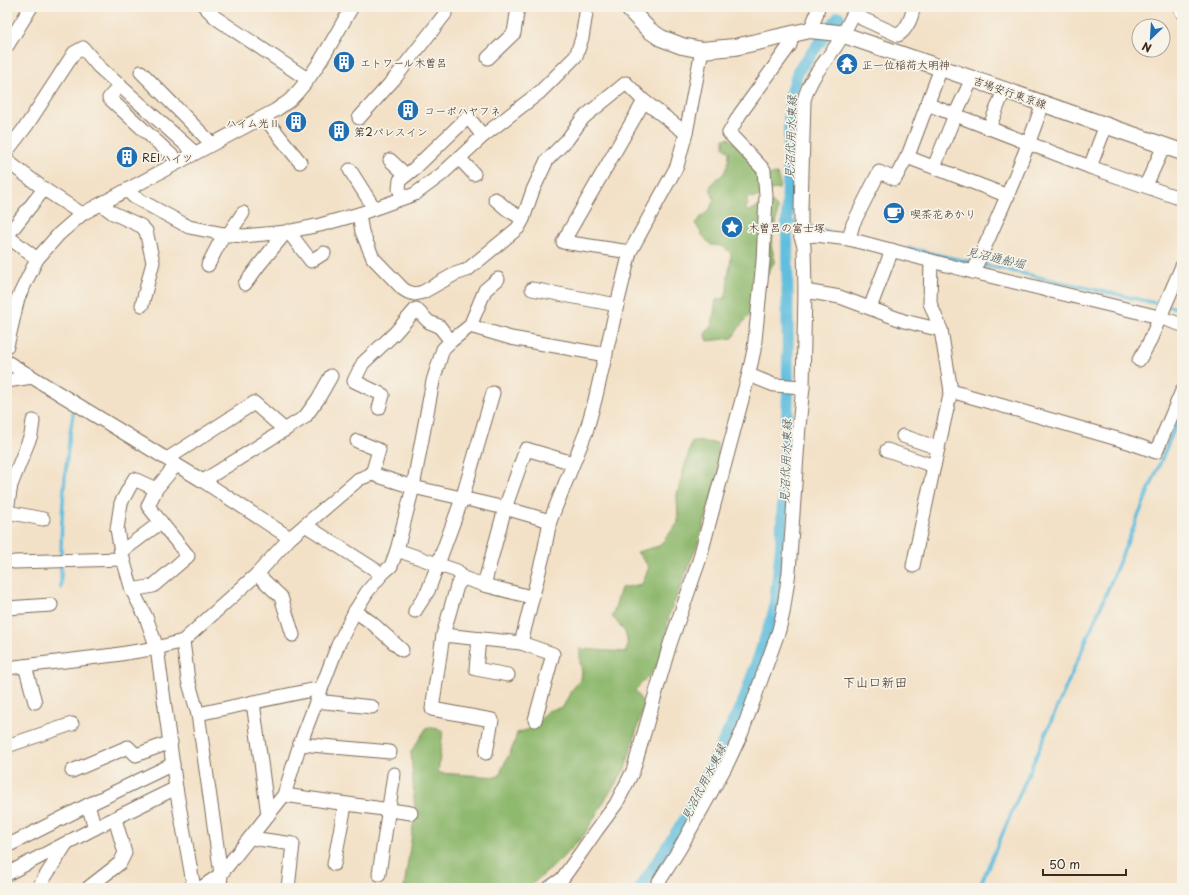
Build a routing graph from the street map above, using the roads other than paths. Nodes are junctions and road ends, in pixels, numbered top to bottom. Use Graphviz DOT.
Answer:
graph roads {
  1 [pos="31,7"];
  2 [pos="205,7"];
  3 [pos="352,7"];
  4 [pos="445,7"];
  5 [pos="518,7"];
  6 [pos="587,7"];
  7 [pos="627,7"];
  8 [pos="818,7"];
  9 [pos="913,7"];
  10 [pos="1180,7"];
  11 [pos="856,10"];
  12 [pos="1182,12"];
  13 [pos="812,30"];
  14 [pos="790,34"];
  15 [pos="840,34"];
  16 [pos="7,46"];
  17 [pos="702,50"];
  18 [pos="488,58"];
  19 [pos="941,68"];
  20 [pos="141,72"];
  21 [pos="307,79"];
  22 [pos="972,79"];
  23 [pos="120,85"];
  24 [pos="1004,90"];
  25 [pos="644,101"];
  26 [pos="1043,103"];
  27 [pos="927,104"];
  28 [pos="955,115"];
  29 [pos="264,117"];
  30 [pos="359,118"];
  31 [pos="1106,125"];
  32 [pos="989,128"];
  33 [pos="686,133"];
  34 [pos="484,136"];
  35 [pos="1029,143"];
  36 [pos="212,144"];
  37 [pos="1164,146"];
  38 [pos="7,151"];
  39 [pos="1182,152"];
  40 [pos="195,154"];
  41 [pos="907,157"];
  42 [pos="459,158"];
  43 [pos="390,160"];
  44 [pos="7,161"];
  45 [pos="179,162"];
  46 [pos="300,162"];
  47 [pos="934,167"];
  48 [pos="1090,167"];
  49 [pos="350,170"];
  50 [pos="474,174"];
  51 [pos="406,175"];
  52 [pos="1146,185"];
  53 [pos="44,189"];
  54 [pos="126,190"];
  55 [pos="1008,196"];
  56 [pos="403,198"];
  57 [pos="495,199"];
  58 [pos="1182,199"];
  59 [pos="101,204"];
  60 [pos="374,208"];
  61 [pos="82,214"];
  62 [pos="243,214"];
  63 [pos="359,214"];
  64 [pos="523,219"];
  65 [pos="287,232"];
  66 [pos="226,234"];
  67 [pos="801,237"];
  68 [pos="849,239"];
  69 [pos="892,250"];
  70 [pos="630,252"];
  71 [pos="324,253"];
  72 [pos="37,259"];
  73 [pos="931,261"];
  74 [pos="208,265"];
  75 [pos="1182,266"];
  76 [pos="973,272"];
  77 [pos="498,279"];
  78 [pos="245,284"];
  79 [pos="532,289"];
  80 [pos="805,291"];
  81 [pos="415,294"];
  82 [pos="142,304"];
  83 [pos="616,305"];
  84 [pos="870,308"];
  85 [pos="1159,317"];
  86 [pos="1182,325"];
  87 [pos="439,326"];
  88 [pos="470,326"];
  89 [pos="941,330"];
  90 [pos="451,341"];
  91 [pos="7,346"];
  92 [pos="606,355"];
  93 [pos="1139,360"];
  94 [pos="7,362"];
  95 [pos="749,375"];
  96 [pos="331,376"];
  97 [pos="32,377"];
  98 [pos="7,381"];
  99 [pos="800,387"];
  100 [pos="951,391"];
  101 [pos="1182,391"];
  102 [pos="493,393"];
  103 [pos="379,408"];
  104 [pos="33,421"];
  105 [pos="284,430"];
  106 [pos="903,436"];
  107 [pos="357,441"];
  108 [pos="938,448"];
  109 [pos="887,450"];
  110 [pos="172,462"];
  111 [pos="573,463"];
  112 [pos="934,466"];
  113 [pos="372,474"];
  114 [pos="203,481"];
  115 [pos="413,487"];
  116 [pos="156,489"];
  117 [pos="462,499"];
  118 [pos="505,508"];
  119 [pos="7,511"];
  120 [pos="44,519"];
  121 [pos="161,522"];
  122 [pos="550,522"];
  123 [pos="305,525"];
  124 [pos="290,538"];
  125 [pos="397,550"];
  126 [pos="122,556"];
  127 [pos="14,562"];
  128 [pos="438,565"];
  129 [pos="913,566"];
  130 [pos="257,574"];
  131 [pos="382,574"];
  132 [pos="463,578"];
  133 [pos="484,585"];
  134 [pos="132,590"];
  135 [pos="531,597"];
  136 [pos="51,605"];
  137 [pos="7,608"];
  138 [pos="355,611"];
  139 [pos="415,611"];
  140 [pos="293,635"];
  141 [pos="443,635"];
  142 [pos="479,639"];
  143 [pos="183,641"];
  144 [pos="521,642"];
  145 [pos="157,648"];
  146 [pos="402,650"];
  147 [pos="24,666"];
  148 [pos="7,668"];
  149 [pos="508,675"];
  150 [pos="321,688"];
  151 [pos="316,701"];
  152 [pos="35,702"];
  153 [pos="253,702"];
  154 [pos="372,707"];
  155 [pos="198,714"];
  156 [pos="535,720"];
  157 [pos="72,724"];
  158 [pos="171,742"];
  159 [pos="300,744"];
  160 [pos="7,746"];
  161 [pos="390,752"];
  162 [pos="486,753"];
  163 [pos="174,764"];
  164 [pos="72,771"];
  165 [pos="394,774"];
  166 [pos="176,788"];
  167 [pos="284,795"];
  168 [pos="88,805"];
  169 [pos="345,805"];
  170 [pos="389,810"];
  171 [pos="411,813"];
  172 [pos="268,815"];
  173 [pos="115,819"];
  174 [pos="95,828"];
  175 [pos="251,838"];
  176 [pos="66,843"];
  177 [pos="7,846"];
  178 [pos="334,864"];
  179 [pos="7,874"];
  180 [pos="379,874"];
  181 [pos="222,884"];
  182 [pos="38,888"];
  183 [pos="88,888"];
  184 [pos="194,888"];
  185 [pos="201,888"];
  186 [pos="288,888"];
  187 [pos="549,888"];
  188 [pos="655,888"];
  1 -- 16 [label="street"];
  2 -- 21 [label="street"];
  3 -- 21 [label="street"];
  4 -- 30 [label="street"];
  5 -- 18 [label="street"];
  6 -- 34 [label="street"];
  7 -- 17 [label="main road"];
  8 -- 13 [label="street"];
  9 -- 11 [label="street"];
  10 -- 12 [label="street"];
  11 -- 15 [label="street"];
  13 -- 14 [label="main road"];
  13 -- 15 [label="main road, 吉場安行東京線"];
  14 -- 17 [label="main road"];
  14 -- 95 [label="street"];
  15 -- 19 [label="main road, 吉場安行東京線"];
  15 -- 67 [label="street"];
  17 -- 33 [label="street"];
  19 -- 22 [label="main road, 吉場安行東京線"];
  19 -- 27 [label="street"];
  20 -- 36 [label="street"];
  21 -- 29 [label="street"];
  22 -- 24 [label="main road, 吉場安行東京線"];
  22 -- 28 [label="street"];
  23 -- 38 [label="street"];
  23 -- 40 [label="street"];
  23 -- 45 [label="street"];
  24 -- 26 [label="main road, 吉場安行東京線"];
  24 -- 32 [label="street"];
  25 -- 33 [label="street"];
  25 -- 64 [label="street"];
  25 -- 70 [label="street"];
  26 -- 31 [label="main road, 吉場安行東京線"];
  26 -- 35 [label="street"];
  27 -- 28 [label="street"];
  27 -- 41 [label="street"];
  28 -- 32 [label="street"];
  28 -- 47 [label="street"];
  29 -- 36 [label="street"];
  29 -- 46 [label="street"];
  31 -- 37 [label="main road, 吉場安行東京線"];
  31 -- 48 [label="street"];
  32 -- 35 [label="street"];
  33 -- 70 [label="street"];
  34 -- 42 [label="street"];
  34 -- 51 [label="street"];
  35 -- 48 [label="street"];
  35 -- 55 [label="street"];
  36 -- 40 [label="street"];
  37 -- 39 [label="main road, 吉場安行東京線"];
  37 -- 52 [label="street"];
  40 -- 45 [label="street"];
  41 -- 47 [label="street"];
  41 -- 68 [label="street"];
  42 -- 50 [label="street"];
  42 -- 56 [label="street"];
  43 -- 51 [label="street"];
  44 -- 53 [label="street"];
  45 -- 54 [label="street"];
  47 -- 55 [label="street"];
  48 -- 52 [label="street"];
  49 -- 60 [label="street"];
  51 -- 56 [label="street"];
  52 -- 58 [label="street"];
  53 -- 61 [label="street"];
  53 -- 72 [label="street"];
  54 -- 59 [label="street"];
  54 -- 66 [label="street"];
  55 -- 76 [label="street"];
  56 -- 60 [label="street"];
  57 -- 64 [label="street"];
  59 -- 61 [label="street"];
  59 -- 82 [label="street"];
  60 -- 63 [label="street"];
  61 -- 72 [label="street"];
  62 -- 66 [label="street"];
  63 -- 65 [label="street"];
  63 -- 81 [label="street"];
  64 -- 81 [label="street"];
  65 -- 66 [label="street"];
  65 -- 71 [label="street"];
  65 -- 78 [label="street"];
  66 -- 74 [label="street"];
  67 -- 68 [label="street"];
  67 -- 80 [label="street"];
  68 -- 69 [label="street"];
  69 -- 73 [label="street"];
  69 -- 84 [label="street"];
  70 -- 83 [label="street"];
  72 -- 91 [label="street"];
  73 -- 76 [label="street"];
  73 -- 89 [label="street"];
  75 -- 85 [label="street"];
  76 -- 85 [label="street"];
  77 -- 88 [label="street"];
  79 -- 83 [label="street"];
  80 -- 84 [label="street"];
  80 -- 99 [label="street"];
  81 -- 87 [label="street"];
  83 -- 92 [label="street"];
  84 -- 89 [label="street"];
  85 -- 86 [label="street"];
  85 -- 93 [label="street"];
  87 -- 90 [label="street"];
  87 -- 103 [label="street"];
  88 -- 90 [label="street"];
  88 -- 92 [label="street"];
  89 -- 100 [label="street"];
  90 -- 115 [label="street"];
  92 -- 111 [label="street"];
  94 -- 97 [label="street"];
  95 -- 99 [label="street"];
  95 -- 187 [label="street"];
  96 -- 105 [label="street"];
  97 -- 98 [label="street"];
  97 -- 110 [label="street"];
  99 -- 188 [label="street"];
  100 -- 101 [label="street"];
  100 -- 108 [label="street"];
  102 -- 117 [label="street"];
  104 -- 119 [label="street"];
  105 -- 110 [label="street"];
  105 -- 114 [label="street"];
  106 -- 108 [label="street"];
  107 -- 113 [label="street"];
  108 -- 112 [label="street"];
  109 -- 112 [label="street"];
  110 -- 114 [label="street"];
  110 -- 116 [label="street"];
  111 -- 118 [label="street"];
  111 -- 122 [label="street"];
  112 -- 129 [label="street"];
  113 -- 115 [label="street"];
  113 -- 123 [label="street"];
  114 -- 124 [label="street"];
  115 -- 117 [label="street"];
  115 -- 125 [label="street"];
  116 -- 121 [label="street"];
  116 -- 126 [label="street"];
  117 -- 118 [label="street"];
  117 -- 128 [label="street"];
  118 -- 122 [label="street"];
  118 -- 133 [label="street"];
  119 -- 120 [label="street"];
  121 -- 126 [label="street"];
  121 -- 134 [label="street"];
  122 -- 135 [label="street"];
  123 -- 124 [label="street"];
  123 -- 131 [label="street"];
  124 -- 130 [label="street"];
  125 -- 128 [label="street"];
  125 -- 131 [label="street"];
  126 -- 127 [label="street"];
  126 -- 134 [label="street"];
  128 -- 132 [label="street"];
  128 -- 139 [label="street"];
  130 -- 140 [label="street"];
  130 -- 143 [label="street"];
  131 -- 138 [label="street"];
  132 -- 133 [label="street"];
  132 -- 141 [label="street"];
  133 -- 135 [label="street"];
  134 -- 145 [label="street"];
  135 -- 144 [label="street"];
  136 -- 137 [label="street"];
  138 -- 146 [label="street"];
  138 -- 150 [label="street"];
  141 -- 142 [label="street"];
  141 -- 162 [label="street"];
  142 -- 144 [label="street"];
  142 -- 149 [label="street"];
  143 -- 145 [label="street"];
  143 -- 155 [label="street"];
  144 -- 156 [label="street"];
  145 -- 147 [label="street"];
  145 -- 158 [label="street"];
  147 -- 148 [label="street"];
  147 -- 152 [label="street"];
  150 -- 151 [label="street"];
  150 -- 153 [label="street"];
  151 -- 154 [label="street"];
  151 -- 159 [label="street"];
  153 -- 155 [label="street"];
  153 -- 172 [label="street"];
  155 -- 181 [label="street"];
  157 -- 160 [label="street"];
  158 -- 163 [label="street"];
  158 -- 164 [label="street"];
  159 -- 161 [label="street"];
  159 -- 167 [label="street"];
  163 -- 166 [label="street"];
  163 -- 168 [label="street"];
  165 -- 170 [label="street"];
  166 -- 173 [label="street"];
  166 -- 184 [label="street"];
  167 -- 169 [label="street"];
  167 -- 172 [label="street"];
  168 -- 174 [label="street"];
  168 -- 177 [label="street"];
  169 -- 170 [label="street"];
  169 -- 178 [label="street"];
  170 -- 171 [label="street"];
  170 -- 180 [label="street"];
  172 -- 175 [label="street"];
  173 -- 174 [label="street"];
  173 -- 183 [label="street"];
  174 -- 176 [label="street"];
  175 -- 181 [label="street"];
  175 -- 186 [label="street"];
  176 -- 179 [label="street"];
  176 -- 182 [label="street"];
  181 -- 185 [label="street"];
}
